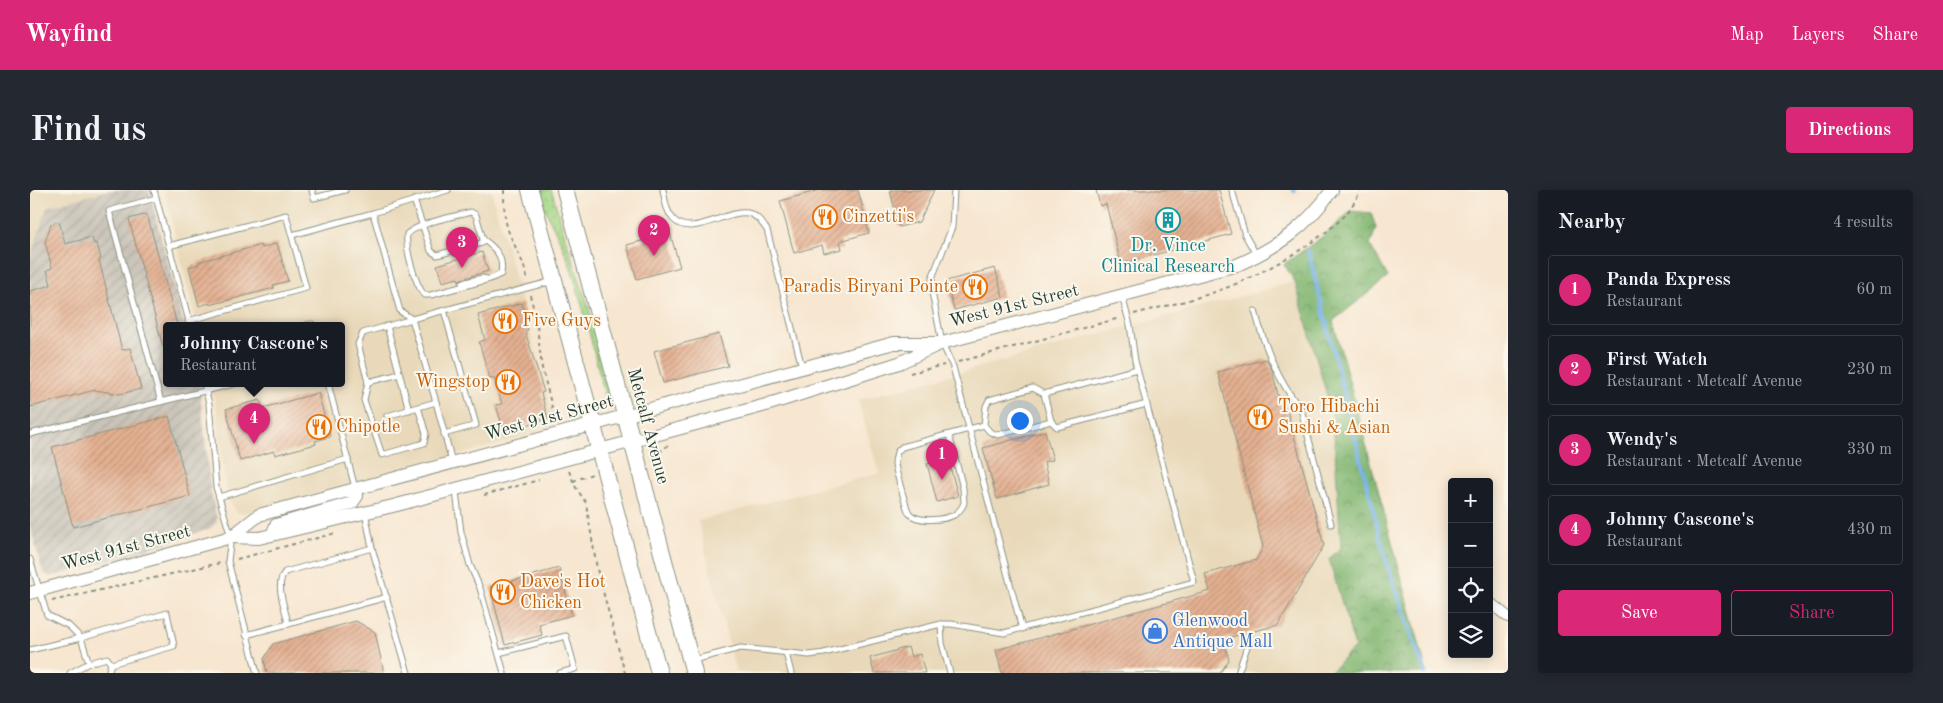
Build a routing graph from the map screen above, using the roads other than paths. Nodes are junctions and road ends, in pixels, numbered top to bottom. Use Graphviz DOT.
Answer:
graph roads {
  1 [pos="154,190"];
  2 [pos="312,190"];
  3 [pos="346,190"];
  4 [pos="448,190"];
  5 [pos="530,190"];
  6 [pos="564,190"];
  7 [pos="663,190"];
  8 [pos="954,190"];
  9 [pos="1232,190"];
  10 [pos="1332,190"];
  11 [pos="156,198"];
  12 [pos="414,200"];
  13 [pos="373,213"];
  14 [pos="422,226"];
  15 [pos="292,235"];
  16 [pos="483,239"];
  17 [pos="169,246"];
  18 [pos="1257,256"];
  19 [pos="554,280"];
  20 [pos="1122,296"];
  21 [pos="444,310"];
  22 [pos="1255,311"];
  23 [pos="412,319"];
  24 [pos="189,322"];
  25 [pos="192,322"];
  26 [pos="386,326"];
  27 [pos="942,343"];
  28 [pos="802,368"];
  29 [pos="1138,369"];
  30 [pos="400,374"];
  31 [pos="368,382"];
  32 [pos="205,387"];
  33 [pos="222,387"];
  34 [pos="329,387"];
  35 [pos="206,391"];
  36 [pos="1044,394"];
  37 [pos="162,402"];
  38 [pos="436,402"];
  39 [pos="1147,404"];
  40 [pos="418,407"];
  41 [pos="409,410"];
  42 [pos="387,416"];
  43 [pos="624,416"];
  44 [pos="1051,421"];
  45 [pos="593,425"];
  46 [pos="984,425"];
  47 [pos="969,429"];
  48 [pos="30,434"];
  49 [pos="444,434"];
  50 [pos="949,435"];
  51 [pos="631,442"];
  52 [pos="600,449"];
  53 [pos="348,459"];
  54 [pos="452,462"];
  55 [pos="427,469"];
  56 [pos="356,488"];
  57 [pos="456,488"];
  58 [pos="219,497"];
  59 [pos="365,512"];
  60 [pos="1331,524"];
  61 [pos="272,535"];
  62 [pos="231,537"];
  63 [pos="372,548"];
  64 [pos="30,559"];
  65 [pos="34,591"];
  66 [pos="387,597"];
  67 [pos="1493,605"];
  68 [pos="1508,617"];
  69 [pos="288,624"];
  70 [pos="941,624"];
  71 [pos="1022,629"];
  72 [pos="246,635"];
  73 [pos="81,638"];
  74 [pos="1249,641"];
  75 [pos="30,650"];
  76 [pos="499,653"];
  77 [pos="786,653"];
  78 [pos="89,663"];
  79 [pos="111,664"];
  80 [pos="692,667"];
  81 [pos="75,672"];
  82 [pos="108,673"];
  83 [pos="257,673"];
  84 [pos="408,673"];
  85 [pos="504,673"];
  86 [pos="560,673"];
  87 [pos="659,673"];
  88 [pos="791,673"];
  89 [pos="950,673"];
  90 [pos="1238,673"];
  1 -- 11 [label="lane"];
  2 -- 3 [label="lane"];
  4 -- 12 [label="lane"];
  5 -- 19 [label="main road"];
  6 -- 43 [label="main road, Metcalf Avenue"];
  7 -- 28 [label="lane"];
  8 -- 27 [label="lane"];
  9 -- 18 [label="lane"];
  10 -- 18 [label="street, West 91st Street"];
  11 -- 17 [label="lane"];
  11 -- 37 [label="lane"];
  12 -- 13 [label="lane"];
  12 -- 14 [label="lane"];
  13 -- 15 [label="lane"];
  13 -- 23 [label="lane"];
  14 -- 16 [label="lane"];
  14 -- 16 [label="lane"];
  14 -- 16 [label="lane"];
  15 -- 17 [label="lane"];
  15 -- 25 [label="lane"];
  17 -- 24 [label="lane"];
  18 -- 20 [label="street, West 91st Street"];
  19 -- 21 [label="lane"];
  19 -- 45 [label="main road"];
  20 -- 27 [label="street, West 91st Street"];
  20 -- 29 [label="lane"];
  21 -- 23 [label="lane"];
  21 -- 49 [label="lane"];
  22 -- 60 [label="lane"];
  23 -- 26 [label="lane"];
  23 -- 38 [label="lane"];
  26 -- 30 [label="lane"];
  26 -- 31 [label="lane"];
  27 -- 28 [label="street, West 91st Street"];
  27 -- 47 [label="lane"];
  27 -- 51 [label="street, West 91st Street"];
  28 -- 43 [label="street, West 91st Street"];
  29 -- 36 [label="lane"];
  29 -- 39 [label="lane"];
  30 -- 31 [label="lane"];
  30 -- 41 [label="lane"];
  31 -- 40 [label="lane"];
  32 -- 35 [label="lane"];
  33 -- 35 [label="lane"];
  34 -- 53 [label="lane"];
  35 -- 37 [label="lane"];
  35 -- 58 [label="lane"];
  36 -- 44 [label="lane"];
  36 -- 46 [label="lane"];
  37 -- 48 [label="lane"];
  38 -- 40 [label="lane"];
  38 -- 49 [label="lane"];
  39 -- 44 [label="lane"];
  39 -- 71 [label="lane"];
  40 -- 41 [label="lane"];
  41 -- 42 [label="lane"];
  43 -- 45 [label="street, West 91st Street"];
  43 -- 51 [label="main road, Metcalf Avenue"];
  44 -- 46 [label="lane"];
  45 -- 52 [label="main road"];
  45 -- 54 [label="street, West 91st Street"];
  46 -- 47 [label="lane"];
  47 -- 50 [label="lane"];
  47 -- 71 [label="lane"];
  49 -- 54 [label="lane"];
  50 -- 50 [label="lane"];
  51 -- 52 [label="street, West 91st Street"];
  51 -- 80 [label="main road, Metcalf Avenue"];
  52 -- 57 [label="street, West 91st Street"];
  52 -- 87 [label="main road"];
  53 -- 56 [label="lane"];
  53 -- 58 [label="lane"];
  54 -- 55 [label="street, West 91st Street"];
  55 -- 56 [label="street, West 91st Street"];
  55 -- 59 [label="street"];
  56 -- 61 [label="street"];
  56 -- 62 [label="street, West 91st Street"];
  57 -- 59 [label="street, West 91st Street"];
  57 -- 76 [label="lane"];
  58 -- 62 [label="lane"];
  59 -- 61 [label="street, West 91st Street"];
  59 -- 63 [label="lane"];
  61 -- 62 [label="street, West 91st Street"];
  62 -- 65 [label="street, West 91st Street"];
  62 -- 72 [label="lane"];
  63 -- 66 [label="lane"];
  63 -- 69 [label="lane"];
  64 -- 65 [label="lane"];
  65 -- 73 [label="lane"];
  66 -- 69 [label="lane"];
  66 -- 84 [label="lane"];
  67 -- 68 [label="street"];
  69 -- 72 [label="lane"];
  70 -- 71 [label="lane"];
  70 -- 77 [label="lane"];
  70 -- 89 [label="lane"];
  72 -- 83 [label="lane"];
  73 -- 75 [label="lane"];
  73 -- 78 [label="lane"];
  73 -- 79 [label="lane"];
  74 -- 90 [label="lane"];
  76 -- 85 [label="lane"];
  76 -- 86 [label="lane"];
  77 -- 80 [label="lane"];
  77 -- 88 [label="lane"];
  78 -- 79 [label="lane"];
  78 -- 81 [label="lane"];
  79 -- 82 [label="lane"];
}
